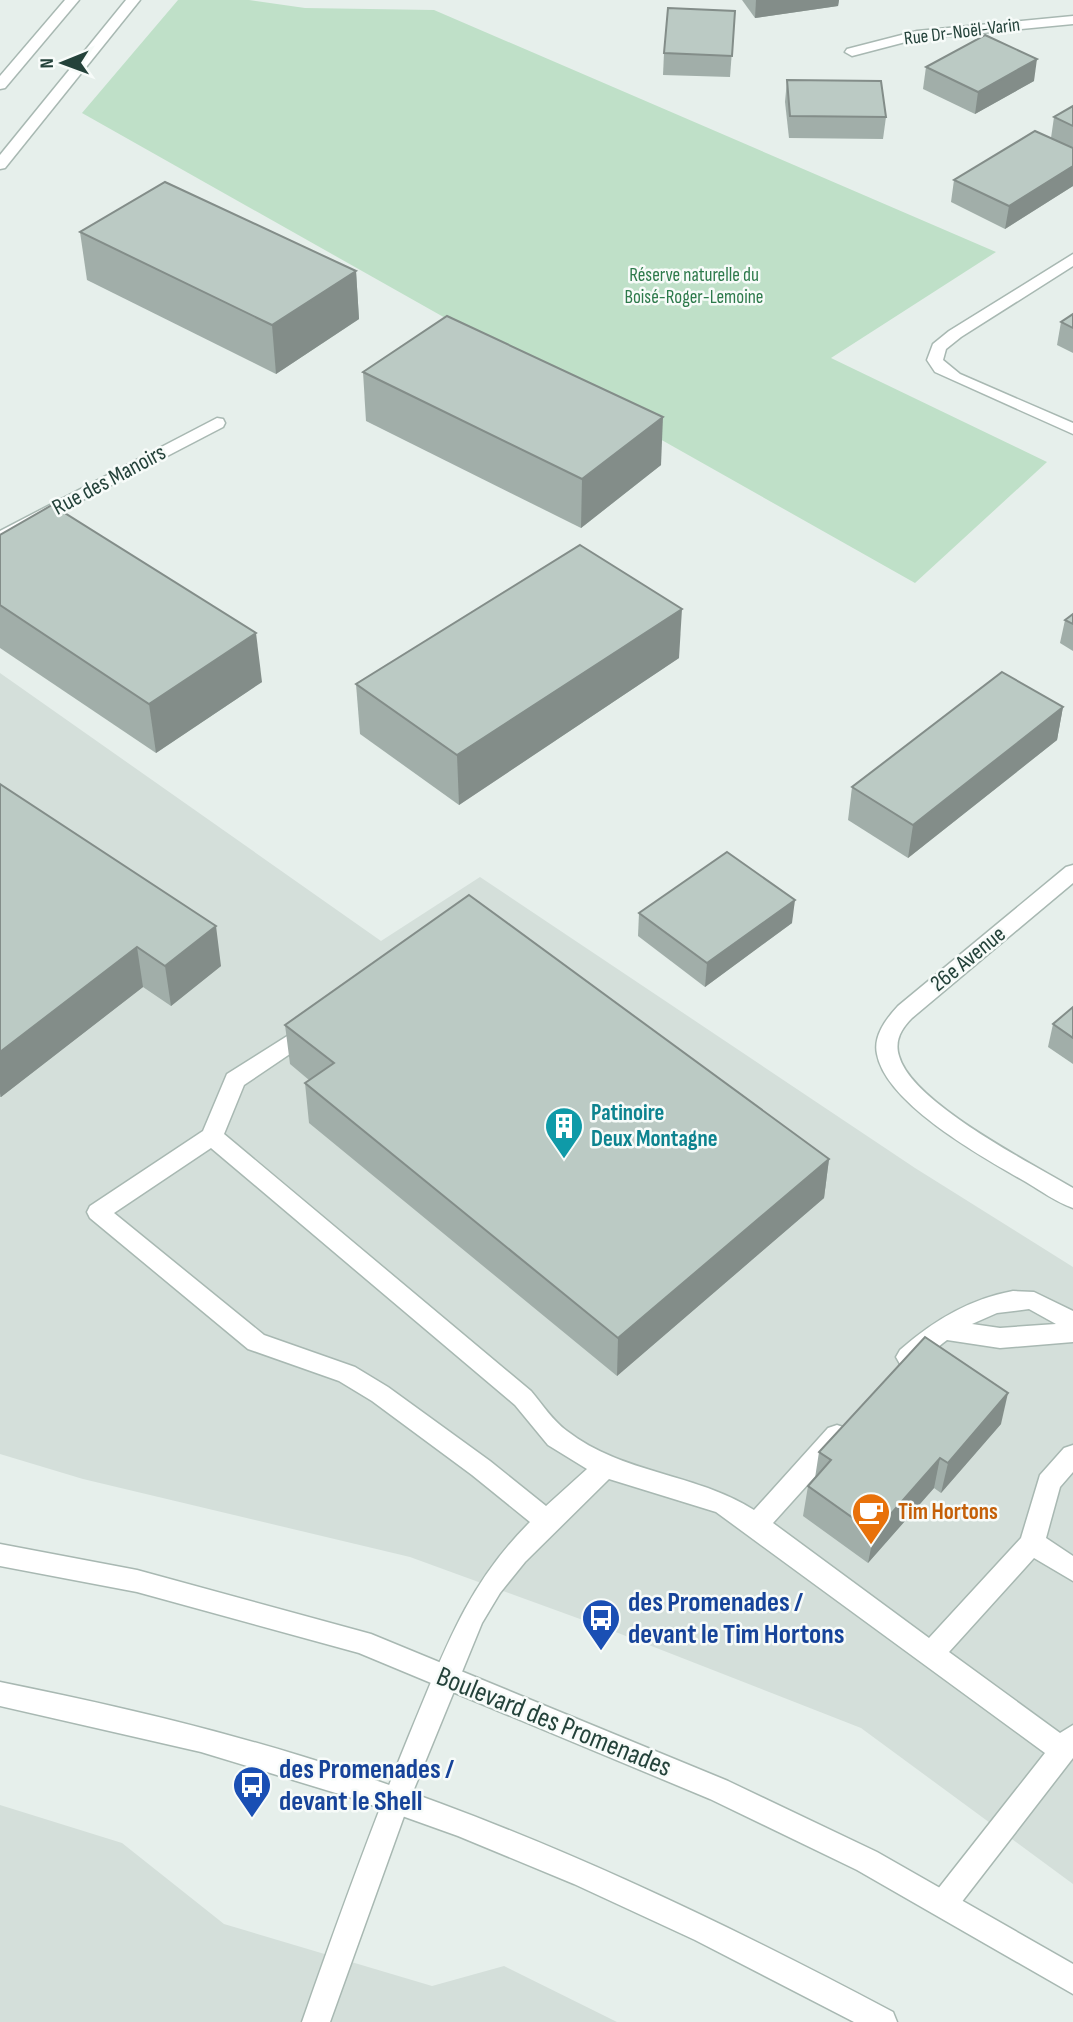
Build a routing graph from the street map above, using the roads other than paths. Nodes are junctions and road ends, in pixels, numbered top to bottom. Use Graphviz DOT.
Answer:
graph roads {
  1 [pos="72,0"];
  2 [pos="133,0"];
  3 [pos="1073,20"];
  4 [pos="852,52"];
  5 [pos="0,85"];
  6 [pos="0,165"];
  7 [pos="1073,260"];
  8 [pos="217,423"];
  9 [pos="1073,429"];
  10 [pos="0,538"];
  11 [pos="1073,872"];
  12 [pos="334,1014"];
  13 [pos="212,1136"];
  14 [pos="1073,1199"];
  15 [pos="1073,1322"];
  16 [pos="947,1329"];
  17 [pos="1073,1332"];
  18 [pos="889,1377"];
  19 [pos="854,1417"];
  20 [pos="1073,1455"];
  21 [pos="606,1467"];
  22 [pos="547,1522"];
  23 [pos="756,1525"];
  24 [pos="1032,1543"];
  25 [pos="0,1555"];
  26 [pos="1073,1570"];
  27 [pos="932,1653"];
  28 [pos="446,1678"];
  29 [pos="0,1694"];
  30 [pos="1068,1744"];
  31 [pos="395,1800"];
  32 [pos="944,1903"];
  33 [pos="1073,1980"];
  34 [pos="316,2022"];
  35 [pos="883,2022"];
  1 -- 5 [label="street"];
  2 -- 6 [label="street"];
  3 -- 4 [label="street, Rue Dr-Noël-Varin"];
  7 -- 9 [label="street"];
  8 -- 10 [label="street, Rue des Manoirs"];
  11 -- 14 [label="street, 26e Avenue"];
  12 -- 13 [label="street"];
  13 -- 21 [label="street"];
  13 -- 22 [label="street"];
  15 -- 16 [label="street"];
  16 -- 17 [label="street"];
  16 -- 18 [label="street"];
  19 -- 23 [label="street"];
  20 -- 24 [label="street"];
  21 -- 22 [label="street"];
  21 -- 23 [label="street"];
  22 -- 28 [label="street"];
  23 -- 27 [label="street"];
  24 -- 26 [label="street"];
  24 -- 27 [label="street"];
  25 -- 28 [label="street, Boulevard des Promenades"];
  27 -- 30 [label="street"];
  28 -- 31 [label="street"];
  28 -- 32 [label="street, Boulevard des Promenades"];
  29 -- 31 [label="street"];
  30 -- 32 [label="street"];
  31 -- 34 [label="street"];
  31 -- 35 [label="street"];
  32 -- 33 [label="street, Boulevard des Promenades"];
}
